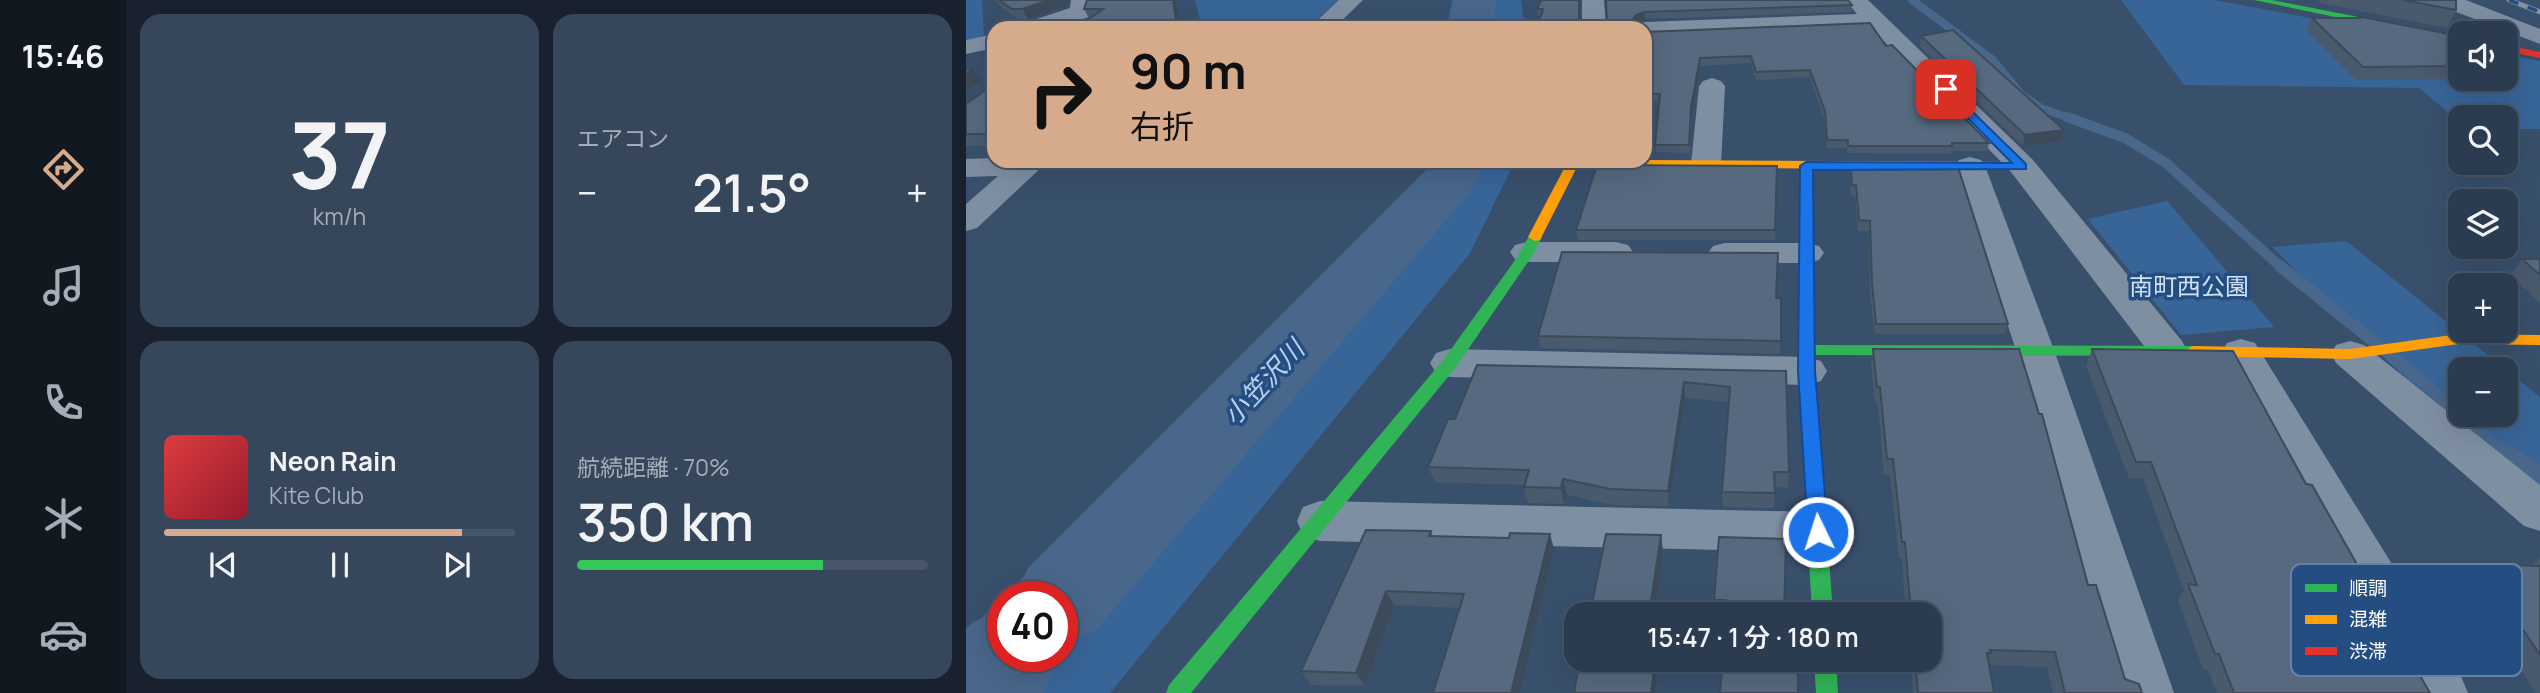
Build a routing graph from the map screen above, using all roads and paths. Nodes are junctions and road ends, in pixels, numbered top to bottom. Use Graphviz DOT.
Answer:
graph roads {
  1 [pos="1082,0"];
  2 [pos="1352,0"];
  3 [pos="1593,0"];
  4 [pos="1856,0"];
  5 [pos="2258,0"];
  6 [pos="2446,0"];
  7 [pos="1874,20"];
  8 [pos="1053,21"];
  9 [pos="1329,21"];
  10 [pos="1594,21"];
  11 [pos="1652,36"];
  12 [pos="2540,37"];
  13 [pos="2448,38"];
  14 [pos="987,42"];
  15 [pos="966,47"];
  16 [pos="2518,50"];
  17 [pos="2540,55"];
  18 [pos="1712,86"];
  19 [pos="1652,163"];
  20 [pos="1706,164"];
  21 [pos="1806,166"];
  22 [pos="1970,166"];
  23 [pos="2022,166"];
  24 [pos="987,167"];
  25 [pos="966,168"];
  26 [pos="1026,168"];
  27 [pos="1570,168"];
  28 [pos="966,221"];
  29 [pos="1527,252"];
  30 [pos="1653,253"];
  31 [pos="1695,253"];
  32 [pos="1807,253"];
  33 [pos="2540,340"];
  34 [pos="2035,350"];
  35 [pos="2168,350"];
  36 [pos="2241,352"];
  37 [pos="2350,354"];
  38 [pos="1807,361"];
  39 [pos="1450,363"];
  40 [pos="2540,512"];
  41 [pos="1320,521"];
  42 [pos="1818,532"];
  43 [pos="2365,564"];
  44 [pos="1822,602"];
  45 [pos="1826,672"];
  46 [pos="2430,676"];
  47 [pos="1177,693"];
  48 [pos="1827,693"];
  49 [pos="2146,693"];
  50 [pos="2440,693"];
  1 -- 8 [label="street"];
  2 -- 9 [label="street"];
  3 -- 10 [label="street"];
  4 -- 7 [label="street"];
  5 -- 13 [label="street"];
  6 -- 12 [label="street"];
  7 -- 11 [label="street"];
  7 -- 23 [label="street"];
  14 -- 15 [label="street"];
  16 -- 17 [label="street"];
  18 -- 20 [label="street"];
  19 -- 20 [label="street"];
  20 -- 21 [label="street"];
  21 -- 22 [label="street"];
  21 -- 32 [label="street"];
  22 -- 23 [label="street"];
  22 -- 34 [label="street"];
  23 -- 35 [label="street"];
  24 -- 25 [label="street"];
  26 -- 28 [label="street"];
  27 -- 29 [label="street"];
  29 -- 30 [label="street"];
  29 -- 39 [label="street"];
  31 -- 32 [label="street"];
  32 -- 38 [label="street"];
  33 -- 37 [label="street"];
  34 -- 35 [label="street"];
  34 -- 38 [label="street"];
  34 -- 49 [label="street"];
  35 -- 36 [label="street"];
  36 -- 37 [label="street"];
  36 -- 43 [label="street"];
  37 -- 40 [label="street"];
  38 -- 39 [label="street"];
  38 -- 42 [label="street"];
  39 -- 41 [label="street"];
  41 -- 42 [label="street"];
  41 -- 47 [label="street"];
  42 -- 44 [label="street"];
  45 -- 48 [label="street"];
  46 -- 50 [label="street"];
}
